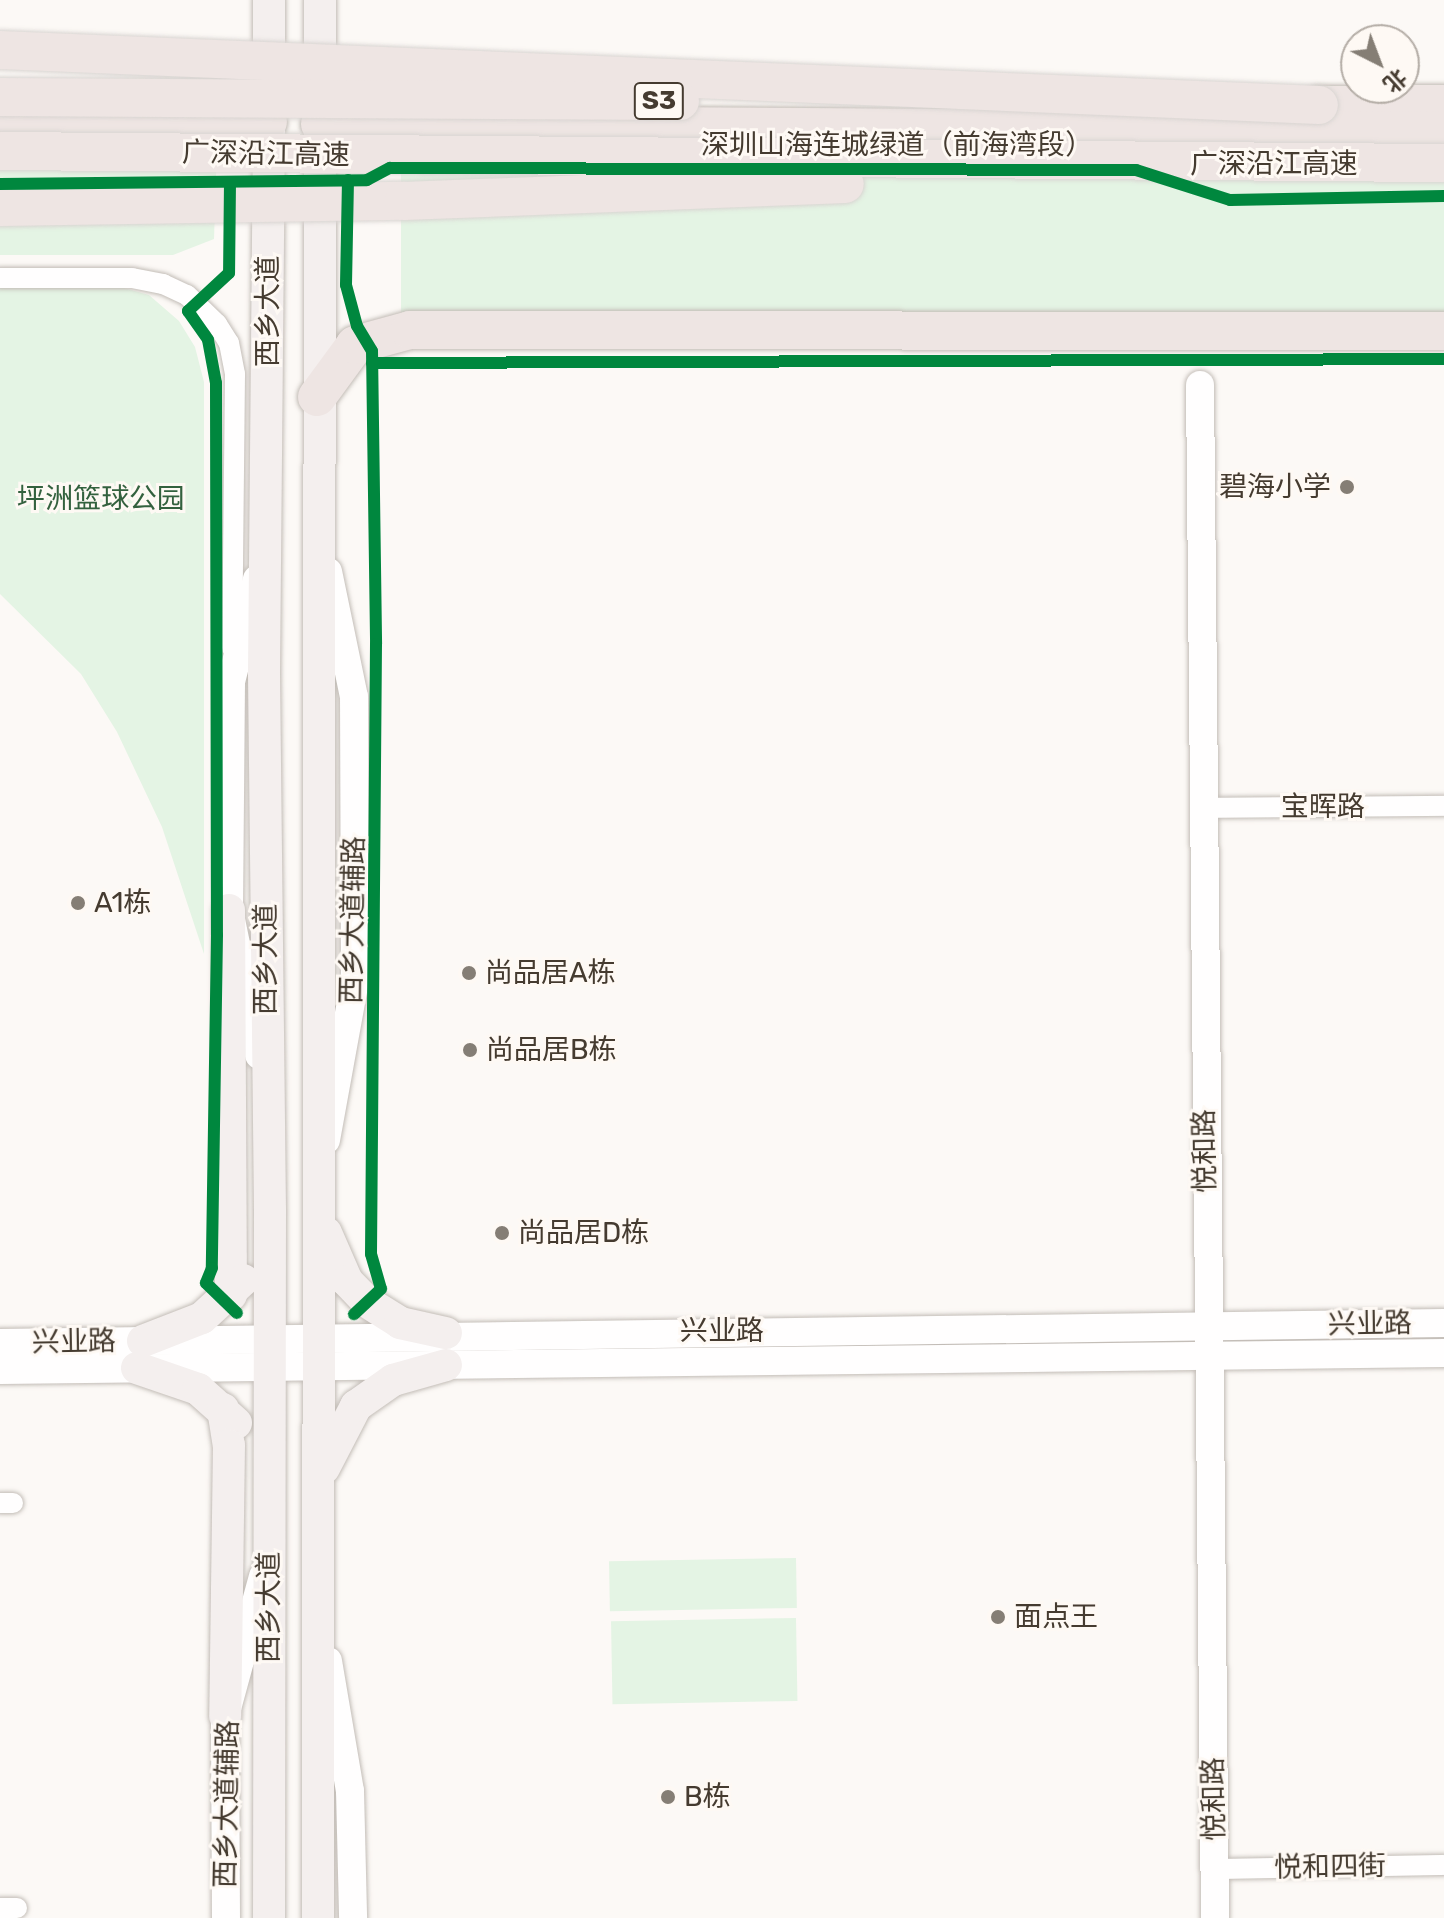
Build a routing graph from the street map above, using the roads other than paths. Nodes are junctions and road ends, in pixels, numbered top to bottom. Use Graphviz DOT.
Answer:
graph roads {
  1 [pos="269,0"];
  2 [pos="320,0"];
  3 [pos="0,50"];
  4 [pos="0,97"];
  5 [pos="1444,104"];
  6 [pos="1319,105"];
  7 [pos="268,122"];
  8 [pos="320,124"];
  9 [pos="0,128"];
  10 [pos="1444,131"];
  11 [pos="0,151"];
  12 [pos="1444,163"];
  13 [pos="1317,165"];
  14 [pos="0,207"];
  15 [pos="0,278"];
  16 [pos="1444,331"];
  17 [pos="1200,385"];
  18 [pos="317,397"];
  19 [pos="268,535"];
  20 [pos="231,682"];
  21 [pos="1444,806"];
  22 [pos="1202,808"];
  23 [pos="229,910"];
  24 [pos="267,1093"];
  25 [pos="320,1208"];
  26 [pos="270,1210"];
  27 [pos="231,1295"];
  28 [pos="1444,1323"];
  29 [pos="1207,1326"];
  30 [pos="446,1333"];
  31 [pos="0,1343"];
  32 [pos="1444,1353"];
  33 [pos="140,1354"];
  34 [pos="269,1354"];
  35 [pos="320,1354"];
  36 [pos="1207,1357"];
  37 [pos="446,1365"];
  38 [pos="0,1370"];
  39 [pos="223,1409"];
  40 [pos="317,1490"];
  41 [pos="270,1504"];
  42 [pos="270,1552"];
  43 [pos="318,1600"];
  44 [pos="225,1716"];
  45 [pos="1444,1865"];
  46 [pos="1215,1869"];
  47 [pos="226,1918"];
  48 [pos="269,1918"];
  49 [pos="318,1918"];
  50 [pos="353,1918"];
  51 [pos="1215,1918"];
  1 -- 7 [label="main road, 西乡大道"];
  2 -- 8 [label="main road, 西乡大道"];
  3 -- 6 [label="highway, bridge"];
  4 -- 6 [label="highway, 广深沿江高速 / S3, bridge"];
  5 -- 6 [label="highway, 广深沿江高速 / S3"];
  7 -- 9 [label="highway"];
  7 -- 19 [label="main road, 西乡大道"];
  8 -- 10 [label="highway"];
  8 -- 18 [label="main road, 西乡大道"];
  11 -- 13 [label="highway, 广深沿江高速 / S3, bridge"];
  12 -- 13 [label="highway, 广深沿江高速 / S3, bridge"];
  13 -- 14 [label="highway, bridge"];
  15 -- 20 [label="street"];
  16 -- 18 [label="highway"];
  17 -- 22 [label="street, 悦和路"];
  18 -- 25 [label="main road, 西乡大道"];
  19 -- 20 [label="street"];
  19 -- 24 [label="main road, 西乡大道"];
  20 -- 23 [label="street"];
  21 -- 22 [label="street, 宝晖路"];
  22 -- 29 [label="street, 悦和路"];
  23 -- 24 [label="street"];
  23 -- 27 [label="main road"];
  24 -- 26 [label="main road, 西乡大道"];
  25 -- 30 [label="main road"];
  25 -- 35 [label="main road, 西乡大道"];
  26 -- 27 [label="main road"];
  26 -- 34 [label="main road, 西乡大道"];
  27 -- 33 [label="main road"];
  28 -- 29 [label="street, 兴业路"];
  29 -- 30 [label="street, 兴业路"];
  29 -- 36 [label="street, 悦和路"];
  30 -- 35 [label="street, 兴业路"];
  31 -- 33 [label="street, 兴业路"];
  32 -- 36 [label="street, 兴业路"];
  33 -- 34 [label="street, 兴业路"];
  33 -- 38 [label="street, 兴业路"];
  33 -- 39 [label="main road"];
  34 -- 35 [label="street, 兴业路"];
  34 -- 41 [label="main road, 西乡大道"];
  35 -- 37 [label="street, 兴业路"];
  35 -- 40 [label="main road, 西乡大道"];
  36 -- 37 [label="street, 兴业路"];
  36 -- 46 [label="street, 悦和路"];
  37 -- 40 [label="main road"];
  39 -- 41 [label="main road"];
  39 -- 44 [label="main road"];
  40 -- 43 [label="main road, 西乡大道"];
  41 -- 42 [label="main road, 西乡大道"];
  42 -- 44 [label="street, 西乡大道辅路"];
  42 -- 48 [label="main road, 西乡大道"];
  43 -- 49 [label="main road, 西乡大道"];
  43 -- 50 [label="street"];
  44 -- 47 [label="street, 西乡大道辅路"];
  45 -- 46 [label="street, 悦和四街"];
  46 -- 51 [label="street, 悦和路"];
}
